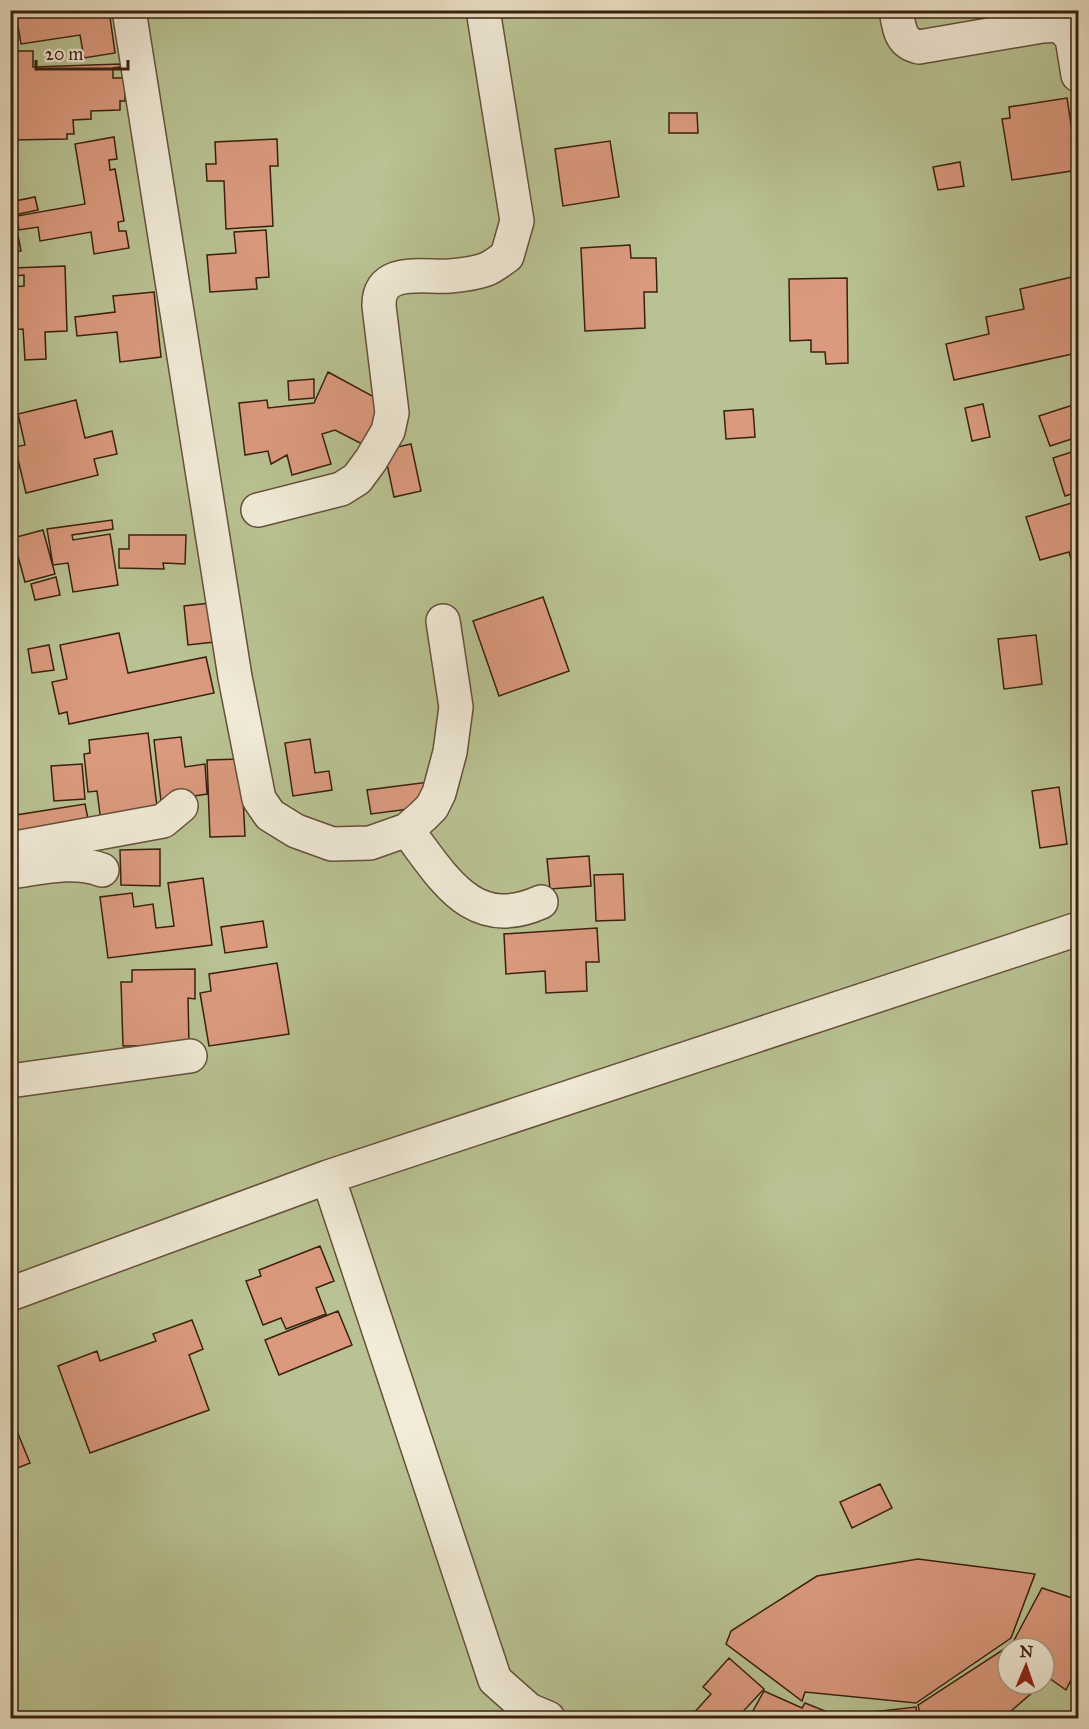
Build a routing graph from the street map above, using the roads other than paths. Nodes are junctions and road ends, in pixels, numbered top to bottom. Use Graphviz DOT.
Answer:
graph roads {
  1 [pos="129,10"];
  2 [pos="483,10"];
  3 [pos="896,10"];
  4 [pos="1078,75"];
  5 [pos="258,510"];
  6 [pos="443,621"];
  7 [pos="181,806"];
  8 [pos="407,830"];
  9 [pos="10,849"];
  10 [pos="102,870"];
  11 [pos="10,872"];
  12 [pos="541,902"];
  13 [pos="1078,929"];
  14 [pos="190,1056"];
  15 [pos="10,1081"];
  16 [pos="328,1177"];
  17 [pos="10,1294"];
  18 [pos="548,1719"];
  1 -- 8 [label="street"];
  2 -- 5 [label="street"];
  3 -- 4 [label="street"];
  6 -- 8 [label="street"];
  7 -- 9 [label="street"];
  8 -- 12 [label="street"];
  10 -- 11 [label="street"];
  13 -- 16 [label="street"];
  14 -- 15 [label="street"];
  16 -- 17 [label="street"];
  16 -- 18 [label="street"];
}
